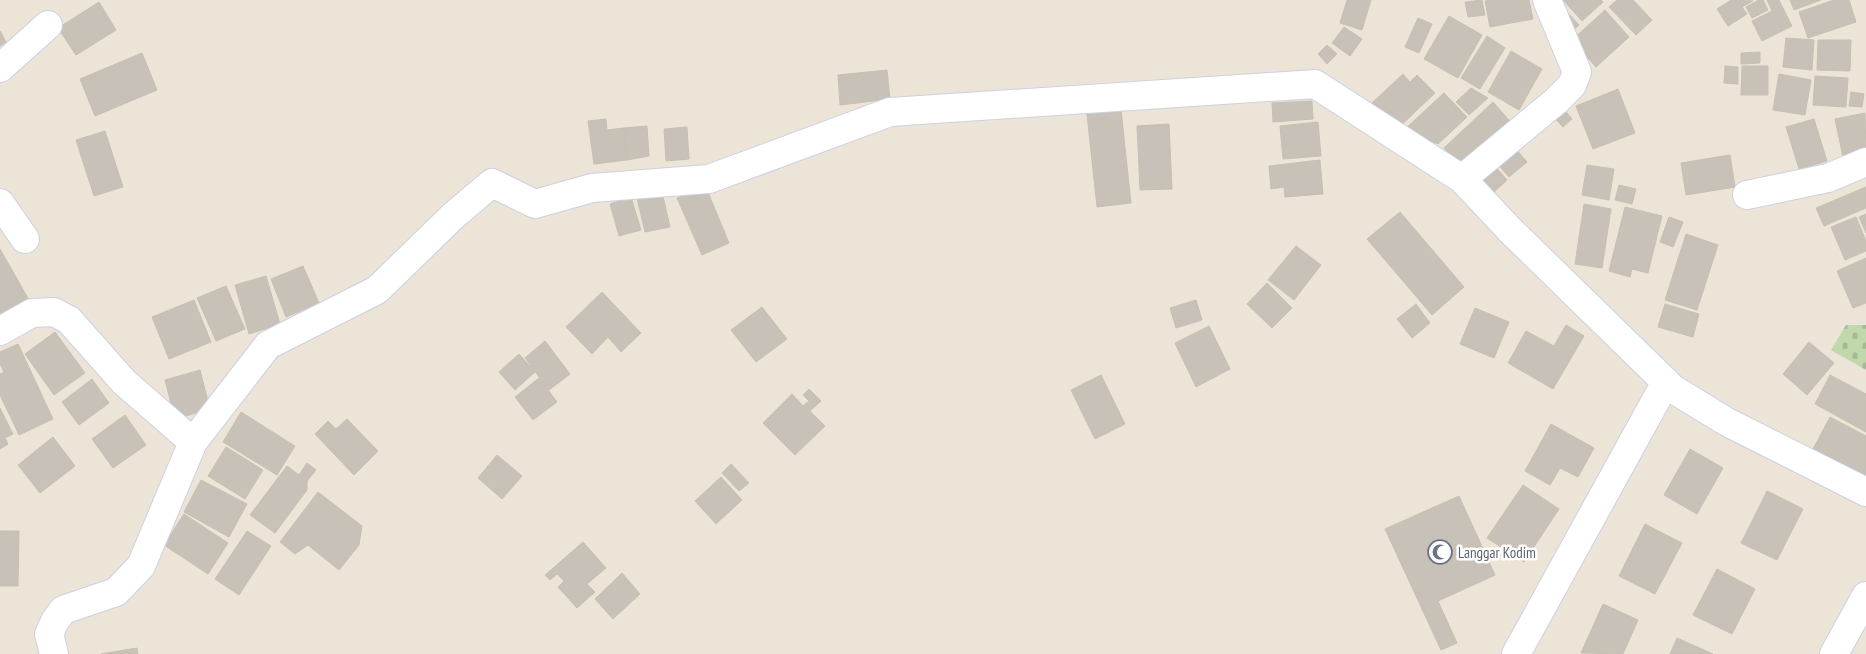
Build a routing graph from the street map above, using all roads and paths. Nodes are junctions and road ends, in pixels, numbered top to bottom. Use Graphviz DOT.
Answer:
graph roads {
  1 [pos="1547,0"];
  2 [pos="48,25"];
  3 [pos="0,68"];
  4 [pos="1866,162"];
  5 [pos="1462,179"];
  6 [pos="1747,195"];
  7 [pos="0,203"];
  8 [pos="25,239"];
  9 [pos="0,331"];
  10 [pos="1666,382"];
  11 [pos="193,442"];
  12 [pos="1866,492"];
  13 [pos="1866,596"];
  14 [pos="54,654"];
  15 [pos="1516,654"];
  16 [pos="1834,654"];
  1 -- 5 [label="street"];
  2 -- 3 [label="street"];
  4 -- 6 [label="street"];
  5 -- 10 [label="street"];
  5 -- 11 [label="street"];
  7 -- 8 [label="street"];
  9 -- 11 [label="street"];
  10 -- 12 [label="street"];
  10 -- 15 [label="street"];
  11 -- 14 [label="street"];
  13 -- 16 [label="street"];
}
